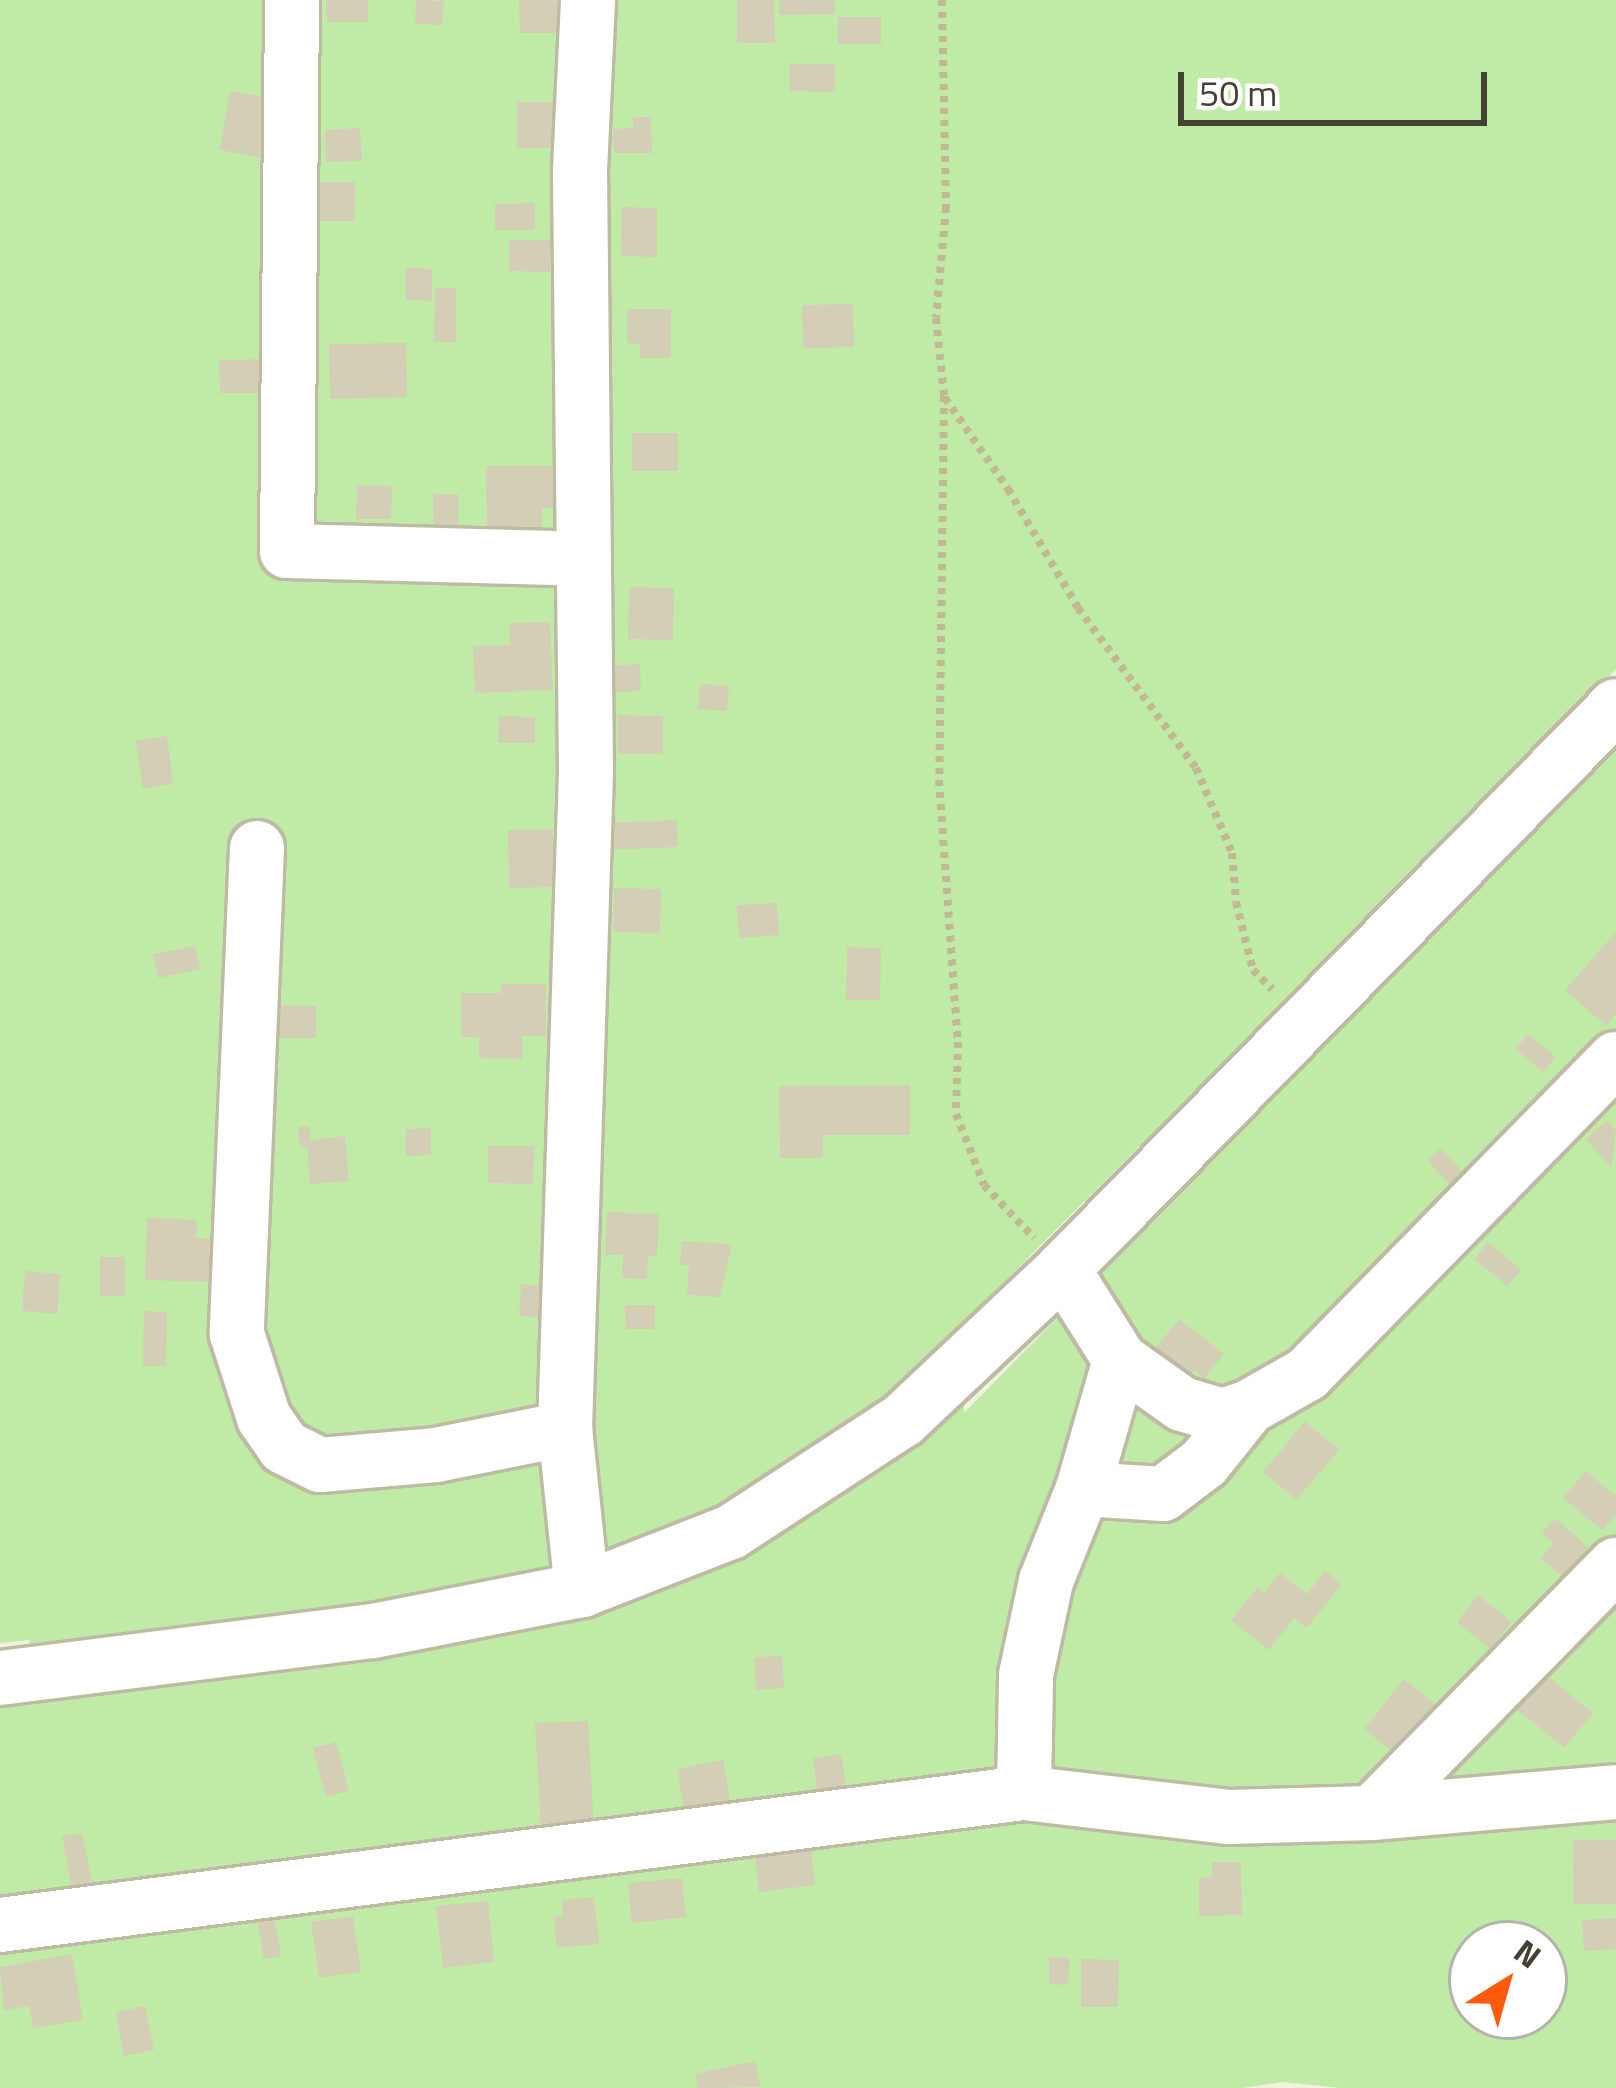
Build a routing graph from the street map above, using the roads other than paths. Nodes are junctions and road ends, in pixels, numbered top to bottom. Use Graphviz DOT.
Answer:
graph roads {
  1 [pos="292,0"];
  2 [pos="588,0"];
  3 [pos="584,559"];
  4 [pos="1616,706"];
  5 [pos="257,848"];
  6 [pos="1616,1059"];
  7 [pos="1063,1269"];
  8 [pos="1120,1360"];
  9 [pos="1249,1407"];
  10 [pos="565,1430"];
  11 [pos="1083,1489"];
  12 [pos="1616,1565"];
  13 [pos="582,1590"];
  14 [pos="0,1678"];
  15 [pos="1616,1792"];
  16 [pos="1024,1793"];
  17 [pos="1372,1813"];
  18 [pos="0,1925"];
  1 -- 3 [label="street"];
  2 -- 3 [label="street"];
  3 -- 10 [label="street"];
  4 -- 7 [label="street"];
  5 -- 10 [label="street"];
  6 -- 9 [label="street"];
  7 -- 8 [label="street"];
  7 -- 13 [label="street"];
  8 -- 9 [label="street"];
  8 -- 11 [label="street"];
  9 -- 11 [label="street"];
  10 -- 13 [label="street"];
  11 -- 16 [label="street"];
  12 -- 17 [label="street"];
  13 -- 14 [label="street"];
  15 -- 17 [label="street"];
  16 -- 17 [label="street"];
  16 -- 18 [label="street"];
}
